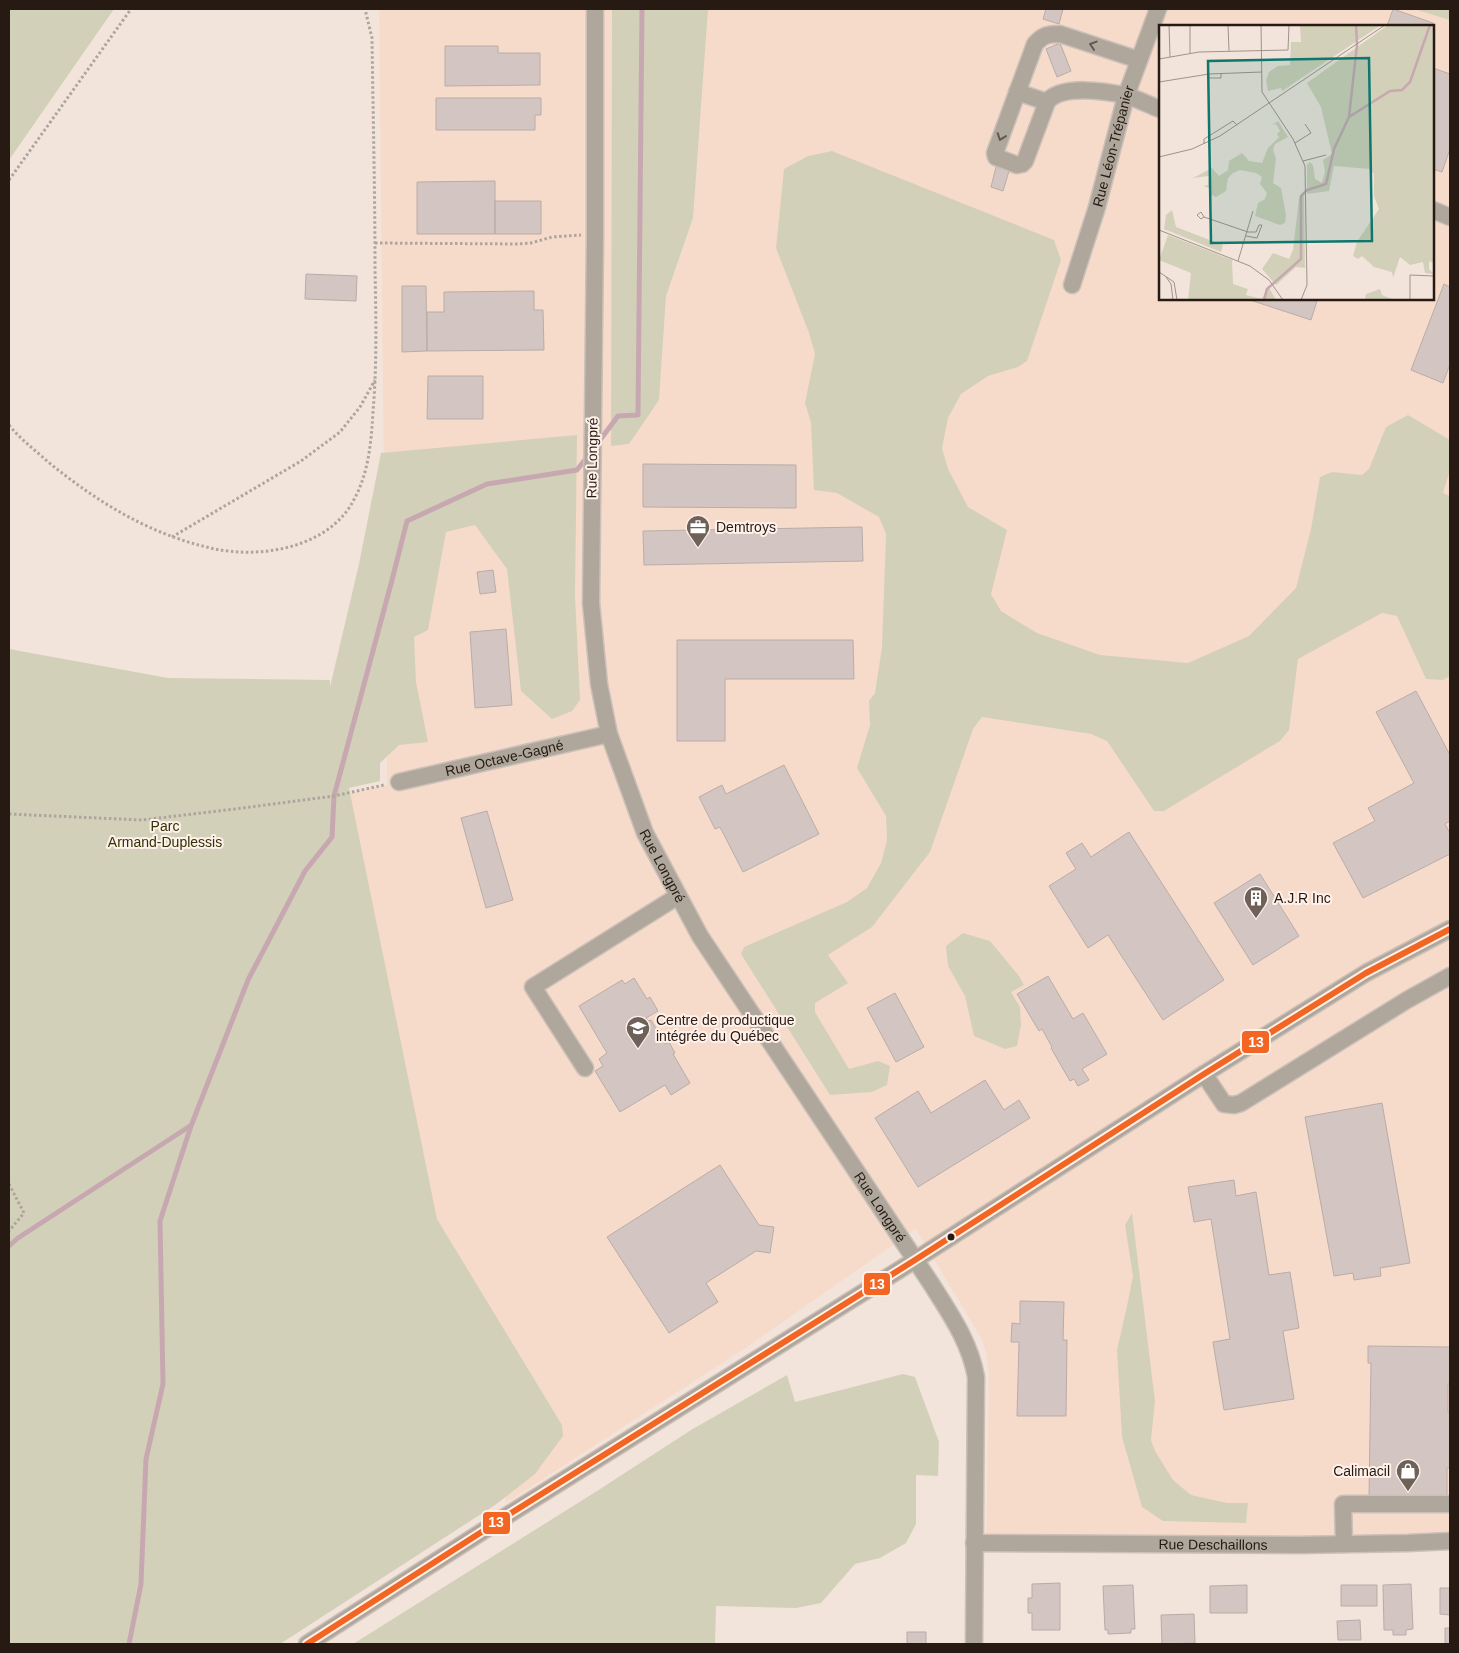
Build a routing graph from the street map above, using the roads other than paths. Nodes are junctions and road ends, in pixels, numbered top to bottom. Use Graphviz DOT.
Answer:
graph roads {
  1 [pos="595,9"];
  2 [pos="1158,9"];
  3 [pos="1139,60"];
  4 [pos="1017,92"];
  5 [pos="1126,96"];
  6 [pos="1047,102"];
  7 [pos="1159,109"];
  8 [pos="1434,210"];
  9 [pos="1450,217"];
  10 [pos="1072,285"];
  11 [pos="609,734"];
  12 [pos="399,782"];
  13 [pos="678,896"];
  14 [pos="1450,929"];
  15 [pos="1450,976"];
  16 [pos="584,1068"];
  17 [pos="1204,1074"];
  18 [pos="915,1260"];
  19 [pos="1450,1504"];
  20 [pos="1450,1541"];
  21 [pos="974,1543"];
  22 [pos="1344,1544"];
  23 [pos="307,1644"];
  24 [pos="974,1644"];
  1 -- 11 [label="street, Rue Longpré"];
  2 -- 3 [label="street, Rue Léon-Trépanier"];
  3 -- 4 [label="street, one-way"];
  3 -- 5 [label="street, Rue Léon-Trépanier"];
  4 -- 6 [label="street"];
  4 -- 6 [label="street, one-way"];
  5 -- 6 [label="street"];
  5 -- 7 [label="street"];
  5 -- 10 [label="street, Rue Léon-Trépanier"];
  8 -- 9 [label="street"];
  11 -- 12 [label="street, Rue Octave-Gagné"];
  11 -- 13 [label="street, Rue Longpré"];
  13 -- 16 [label="street"];
  13 -- 18 [label="street, Rue Longpré"];
  14 -- 17 [label="street"];
  15 -- 17 [label="street"];
  17 -- 18 [label="street"];
  18 -- 21 [label="street, Rue Longpré"];
  18 -- 23 [label="street"];
  19 -- 22 [label="street"];
  20 -- 22 [label="street, Rue Deschaillons"];
  21 -- 22 [label="street, Rue Deschaillons"];
  21 -- 24 [label="street, Rue Longpré"];
}
